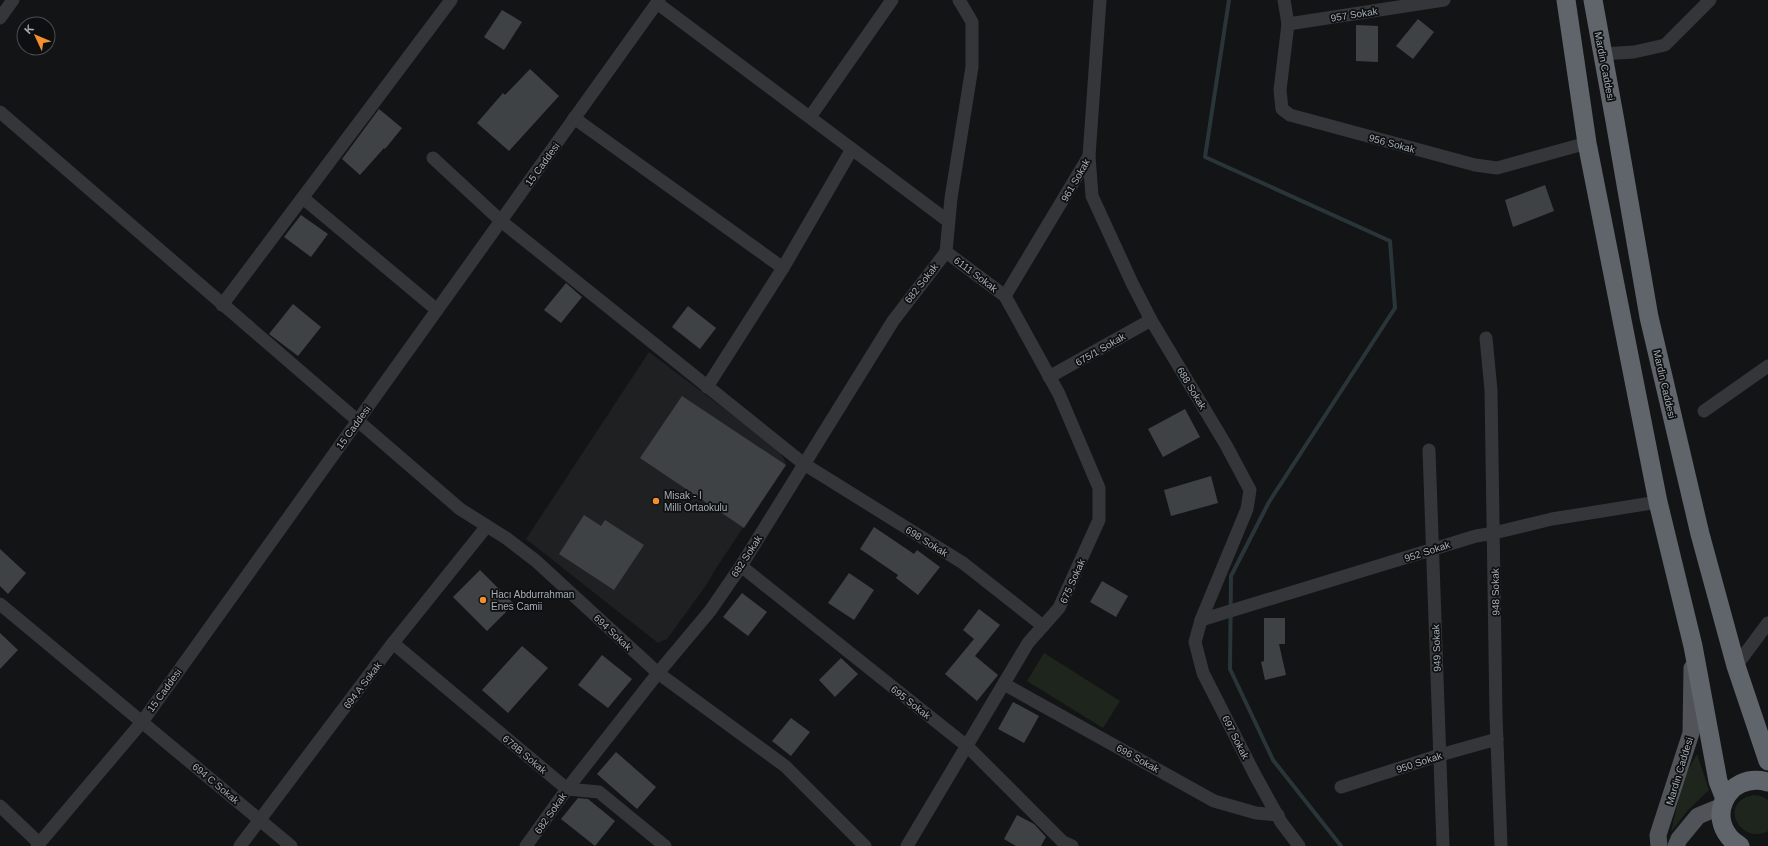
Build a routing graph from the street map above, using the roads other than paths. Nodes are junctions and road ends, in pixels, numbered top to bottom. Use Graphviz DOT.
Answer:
graph roads {
  1 [pos="12,0"];
  2 [pos="451,0"];
  3 [pos="892,0"];
  4 [pos="959,0"];
  5 [pos="1100,0"];
  6 [pos="1284,0"];
  7 [pos="1444,0"];
  8 [pos="1566,0"];
  9 [pos="1592,0"];
  10 [pos="1710,0"];
  11 [pos="658,1"];
  12 [pos="0,18"];
  13 [pos="1288,24"];
  14 [pos="1601,54"];
  15 [pos="0,112"];
  16 [pos="810,117"];
  17 [pos="574,118"];
  18 [pos="1587,143"];
  19 [pos="852,149"];
  20 [pos="1089,156"];
  21 [pos="433,158"];
  22 [pos="302,198"];
  23 [pos="501,221"];
  24 [pos="948,221"];
  25 [pos="946,252"];
  26 [pos="784,268"];
  27 [pos="1005,296"];
  28 [pos="222,304"];
  29 [pos="437,310"];
  30 [pos="1151,320"];
  31 [pos="1486,338"];
  32 [pos="1768,366"];
  33 [pos="1050,377"];
  34 [pos="707,387"];
  35 [pos="1704,410"];
  36 [pos="357,421"];
  37 [pos="1429,450"];
  38 [pos="804,464"];
  39 [pos="1658,502"];
  40 [pos="486,526"];
  41 [pos="1494,533"];
  42 [pos="1432,550"];
  43 [pos="741,566"];
  44 [pos="0,604"];
  45 [pos="1202,620"];
  46 [pos="1768,623"];
  47 [pos="1043,626"];
  48 [pos="393,643"];
  49 [pos="1693,646"];
  50 [pos="1736,666"];
  51 [pos="658,673"];
  52 [pos="1004,684"];
  53 [pos="142,722"];
  54 [pos="1497,739"];
  55 [pos="968,746"];
  56 [pos="1440,755"];
  57 [pos="1768,761"];
  58 [pos="1768,782"];
  59 [pos="1341,787"];
  60 [pos="567,789"];
  61 [pos="1723,802"];
  62 [pos="0,806"];
  63 [pos="1278,815"];
  64 [pos="261,820"];
  65 [pos="38,845"];
  66 [pos="240,846"];
  67 [pos="291,846"];
  68 [pos="526,846"];
  69 [pos="665,846"];
  70 [pos="865,846"];
  71 [pos="907,846"];
  72 [pos="1072,846"];
  73 [pos="1299,846"];
  74 [pos="1444,846"];
  75 [pos="1501,846"];
  76 [pos="1659,846"];
  77 [pos="1676,846"];
  78 [pos="1739,846"];
  1 -- 12 [label="street"];
  2 -- 22 [label="street"];
  3 -- 16 [label="street"];
  4 -- 24 [label="street"];
  5 -- 20 [label="street, 961 Sokak"];
  6 -- 13 [label="street"];
  7 -- 13 [label="street, 957 Sokak"];
  8 -- 18 [label="highway, Mardin Caddesi"];
  9 -- 14 [label="highway, Mardin Caddesi"];
  10 -- 14 [label="street"];
  11 -- 16 [label="street"];
  11 -- 17 [label="street, 15 Caddesi"];
  13 -- 18 [label="street, 956 Sokak"];
  14 -- 50 [label="highway, Mardin Caddesi"];
  15 -- 28 [label="street, 694 Sokak"];
  16 -- 19 [label="street"];
  17 -- 23 [label="street, 15 Caddesi"];
  17 -- 26 [label="street"];
  18 -- 39 [label="highway, Mardin Caddesi"];
  19 -- 24 [label="street"];
  19 -- 26 [label="street"];
  20 -- 27 [label="street, 961 Sokak"];
  20 -- 30 [label="street, 688 Sokak"];
  21 -- 23 [label="street, 698 Sokak"];
  22 -- 28 [label="street"];
  22 -- 29 [label="street"];
  23 -- 29 [label="street, 15 Caddesi"];
  23 -- 34 [label="street, 698 Sokak"];
  24 -- 25 [label="street"];
  25 -- 27 [label="street, 6111 Sokak"];
  25 -- 38 [label="street, 682 Sokak"];
  26 -- 34 [label="street"];
  27 -- 33 [label="street, 675 Sokak"];
  28 -- 36 [label="street, 694 Sokak"];
  29 -- 36 [label="street, 15 Caddesi"];
  30 -- 33 [label="street, 675/1 Sokak"];
  30 -- 45 [label="street, 688 Sokak"];
  31 -- 41 [label="street, 948 Sokak"];
  32 -- 35 [label="street"];
  33 -- 47 [label="street, 675 Sokak"];
  34 -- 38 [label="street, 698 Sokak"];
  36 -- 40 [label="street, 694 Sokak"];
  36 -- 53 [label="street, 15 Caddesi"];
  37 -- 42 [label="street, 949 Sokak"];
  38 -- 43 [label="street, 682 Sokak"];
  38 -- 47 [label="street, 698 Sokak"];
  39 -- 41 [label="street, 952 Sokak"];
  39 -- 49 [label="highway, Mardin Caddesi"];
  40 -- 48 [label="street, 694 A Sokak"];
  40 -- 51 [label="street, 694 Sokak"];
  41 -- 42 [label="street, 952 Sokak"];
  41 -- 54 [label="street, 948 Sokak"];
  42 -- 45 [label="street, 952 Sokak"];
  42 -- 56 [label="street, 949 Sokak"];
  43 -- 51 [label="street, 682 Sokak"];
  43 -- 55 [label="street, 695 Sokak"];
  44 -- 53 [label="street, 694 C Sokak"];
  45 -- 63 [label="street, 697 Sokak"];
  46 -- 50 [label="street"];
  47 -- 52 [label="street, 675 Sokak"];
  48 -- 60 [label="street, 678B Sokak"];
  48 -- 64 [label="street, 694 A Sokak"];
  49 -- 61 [label="highway, Mardin Caddesi"];
  49 -- 76 [label="main road, Mardin Caddesi"];
  50 -- 57 [label="highway, Mardin Caddesi"];
  51 -- 60 [label="street, 682 Sokak"];
  51 -- 70 [label="street, 694 Sokak"];
  52 -- 55 [label="street, 675 Sokak"];
  52 -- 63 [label="street, 696 Sokak"];
  53 -- 64 [label="street, 694 C Sokak"];
  53 -- 65 [label="street, 15 Caddesi"];
  54 -- 56 [label="street, 950 Sokak"];
  54 -- 75 [label="street, 948 Sokak"];
  55 -- 71 [label="street, 675 Sokak"];
  55 -- 72 [label="street, 695 Sokak"];
  56 -- 59 [label="street, 950 Sokak"];
  56 -- 74 [label="street, 949 Sokak"];
  58 -- 61 [label="highway"];
  60 -- 68 [label="street, 682 Sokak"];
  60 -- 69 [label="street"];
  61 -- 77 [label="main road"];
  61 -- 78 [label="highway, Mardin Caddesi"];
  62 -- 65 [label="street"];
  63 -- 73 [label="street, 697 Sokak"];
  64 -- 66 [label="street, 694 A Sokak"];
  64 -- 67 [label="street, 694 C Sokak"];
}
